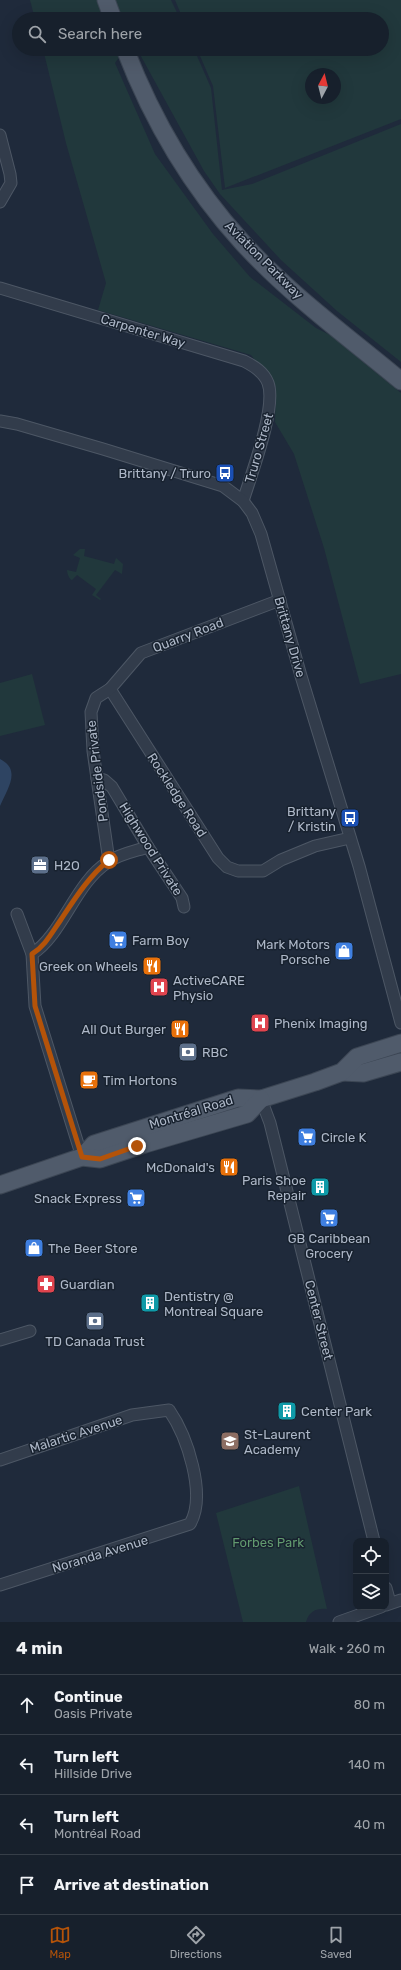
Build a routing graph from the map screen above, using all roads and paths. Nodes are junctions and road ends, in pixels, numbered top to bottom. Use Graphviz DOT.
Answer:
graph roads {
  1 [pos="106,0"];
  2 [pos="110,12"];
  3 [pos="127,56"];
  4 [pos="0,135"];
  5 [pos="0,202"];
  6 [pos="0,288"];
  7 [pos="401,381"];
  8 [pos="270,394"];
  9 [pos="0,421"];
  10 [pos="243,501"];
  11 [pos="280,600"];
  12 [pos="110,689"];
  13 [pos="97,778"];
  14 [pos="350,838"];
  15 [pos="148,847"];
  16 [pos="109,860"];
  17 [pos="184,906"];
  18 [pos="17,914"];
  19 [pos="32,954"];
  20 [pos="401,1023"];
  21 [pos="401,1043"];
  22 [pos="401,1062"];
  23 [pos="342,1072"];
  24 [pos="261,1099"];
  25 [pos="82,1157"];
  26 [pos="0,1185"];
  27 [pos="30,1331"];
  28 [pos="0,1340"];
  29 [pos="0,1460"];
  30 [pos="195,1515"];
  31 [pos="373,1538"];
  32 [pos="0,1585"];
  33 [pos="401,1600"];
  34 [pos="389,1604"];
  35 [pos="372,1610"];
  36 [pos="339,1622"];
  1 -- 2 [label="main road"];
  3 -- 7 [label="main road, Aviation Parkway"];
  4 -- 5 [label="street"];
  6 -- 8 [label="street, Carpenter Way"];
  8 -- 10 [label="street, Truro Street"];
  9 -- 10 [label="street, Brittany Drive"];
  10 -- 11 [label="street, Brittany Drive"];
  11 -- 12 [label="street, Quarry Road"];
  11 -- 14 [label="street, Brittany Drive"];
  12 -- 13 [label="street, Pondside Private"];
  12 -- 14 [label="street, Rockledge Road"];
  13 -- 15 [label="street, Highwood Private"];
  13 -- 16 [label="street, Pondside Private"];
  14 -- 20 [label="street, Brittany Drive"];
  15 -- 16 [label="street"];
  15 -- 17 [label="street, Highwood Private"];
  16 -- 19 [label="street"];
  18 -- 19 [label="street"];
  19 -- 25 [label="street"];
  21 -- 23 [label="main road, Montréal Road"];
  22 -- 23 [label="main road, Montréal Road"];
  23 -- 24 [label="main road, Montréal Road"];
  24 -- 25 [label="main road, Montréal Road"];
  24 -- 31 [label="street, Center Street"];
  25 -- 26 [label="main road, Montréal Road"];
  27 -- 28 [label="street"];
  29 -- 30 [label="street, Malartic Avenue"];
  30 -- 32 [label="street, Noranda Avenue"];
  33 -- 34 [label="street"];
  35 -- 36 [label="street"];
}
